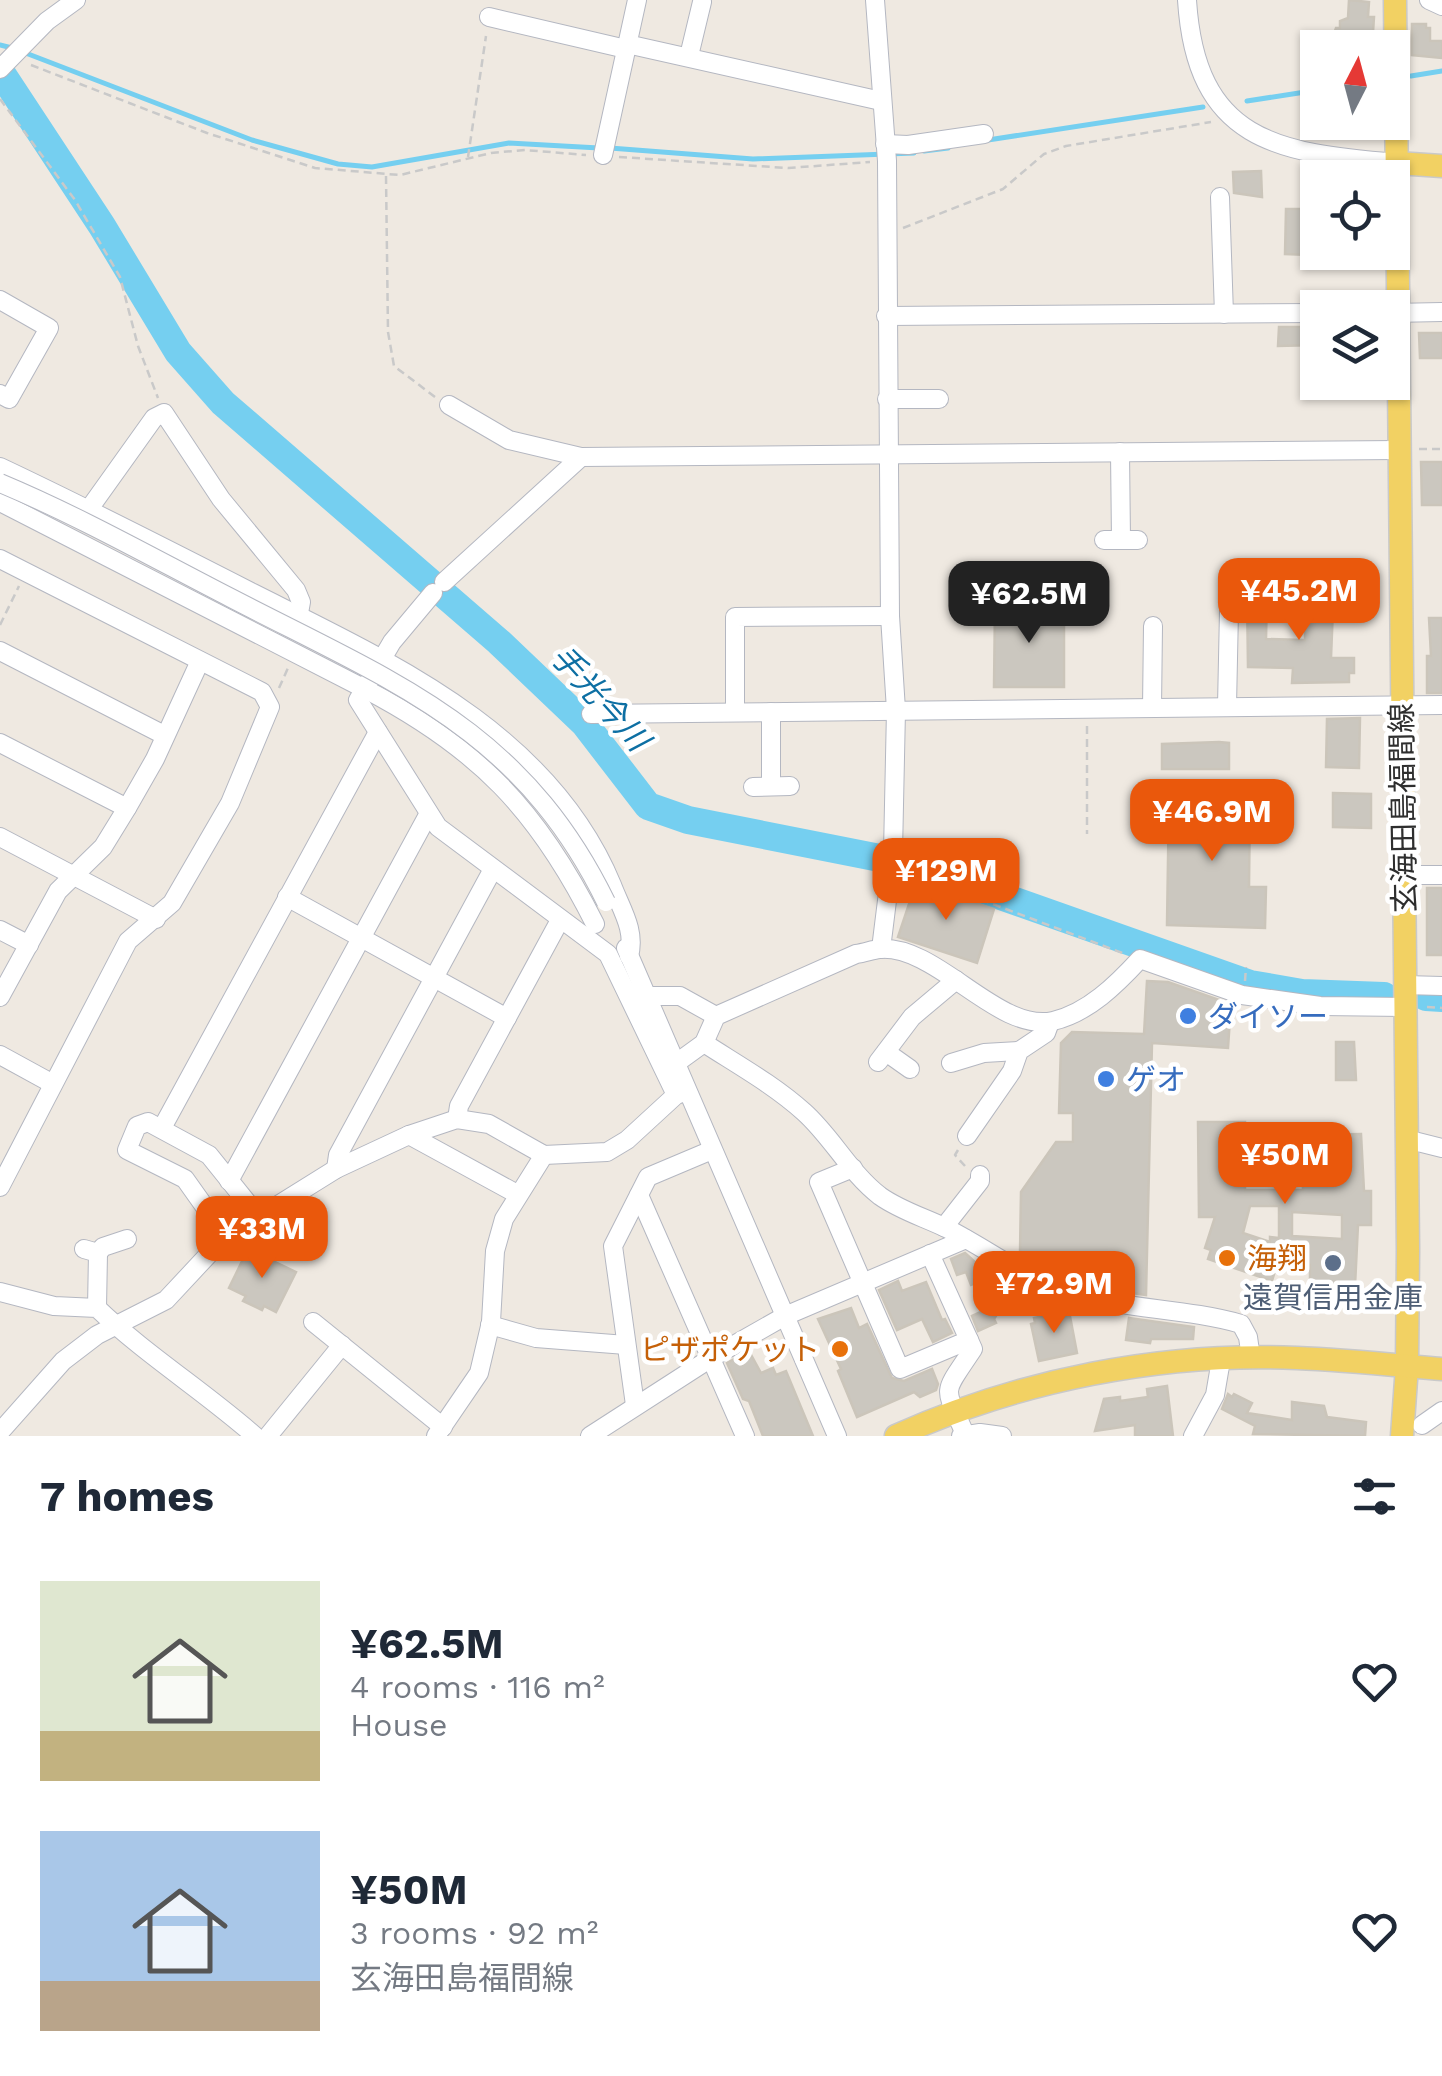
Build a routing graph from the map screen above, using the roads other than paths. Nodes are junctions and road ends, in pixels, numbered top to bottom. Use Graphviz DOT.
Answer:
graph roads {
  1 [pos="76,0"];
  2 [pos="636,0"];
  3 [pos="874,0"];
  4 [pos="1188,0"];
  5 [pos="1396,0"];
  6 [pos="1429,0"];
  7 [pos="702,2"];
  8 [pos="1442,6"];
  9 [pos="490,18"];
  10 [pos="626,46"];
  11 [pos="690,56"];
  12 [pos="4,64"];
  13 [pos="881,101"];
  14 [pos="984,134"];
  15 [pos="886,153"];
  16 [pos="603,156"];
  17 [pos="1369,160"];
  18 [pos="1396,160"];
  19 [pos="1410,164"];
  20 [pos="1442,166"];
  21 [pos="1220,198"];
  22 [pos="0,300"];
  23 [pos="1442,312"];
  24 [pos="1300,313"];
  25 [pos="1410,313"];
  26 [pos="1224,314"];
  27 [pos="886,316"];
  28 [pos="0,394"];
  29 [pos="887,399"];
  30 [pos="939,399"];
  31 [pos="1398,400"];
  32 [pos="449,405"];
  33 [pos="1399,450"];
  34 [pos="1120,452"];
  35 [pos="888,453"];
  36 [pos="581,457"];
  37 [pos="0,467"];
  38 [pos="0,483"];
  39 [pos="0,502"];
  40 [pos="89,509"];
  41 [pos="1121,540"];
  42 [pos="0,559"];
  43 [pos="1229,611"];
  44 [pos="300,616"];
  45 [pos="890,616"];
  46 [pos="1153,626"];
  47 [pos="290,650"];
  48 [pos="0,651"];
  49 [pos="382,658"];
  50 [pos="200,661"];
  51 [pos="366,688"];
  52 [pos="1401,705"];
  53 [pos="1442,705"];
  54 [pos="1227,706"];
  55 [pos="1152,708"];
  56 [pos="896,710"];
  57 [pos="734,712"];
  58 [pos="771,712"];
  59 [pos="591,714"];
  60 [pos="378,732"];
  61 [pos="164,735"];
  62 [pos="0,742"];
  63 [pos="790,786"];
  64 [pos="127,808"];
  65 [pos="428,815"];
  66 [pos="0,837"];
  67 [pos="492,869"];
  68 [pos="73,874"];
  69 [pos="1404,875"];
  70 [pos="1442,875"];
  71 [pos="287,897"];
  72 [pos="604,914"];
  73 [pos="156,919"];
  74 [pos="560,920"];
  75 [pos="0,930"];
  76 [pos="576,932"];
  77 [pos="360,938"];
  78 [pos="29,945"];
  79 [pos="881,949"];
  80 [pos="629,956"];
  81 [pos="434,978"];
  82 [pos="956,980"];
  83 [pos="1442,986"];
  84 [pos="646,996"];
  85 [pos="1405,996"];
  86 [pos="0,997"];
  87 [pos="716,1016"];
  88 [pos="507,1018"];
  89 [pos="1050,1022"];
  90 [pos="704,1044"];
  91 [pos="1020,1052"];
  92 [pos="0,1055"];
  93 [pos="951,1063"];
  94 [pos="676,1064"];
  95 [pos="910,1069"];
  96 [pos="52,1084"];
  97 [pos="682,1093"];
  98 [pos="457,1119"];
  99 [pos="162,1128"];
  100 [pos="408,1135"];
  101 [pos="967,1136"];
  102 [pos="1406,1139"];
  103 [pos="1442,1148"];
  104 [pos="712,1150"];
  105 [pos="544,1155"];
  106 [pos="853,1168"];
  107 [pos="336,1169"];
  108 [pos="980,1175"];
  109 [pos="230,1181"];
  110 [pos="0,1187"];
  111 [pos="517,1194"];
  112 [pos="639,1195"];
  113 [pos="258,1216"];
  114 [pos="944,1227"];
  115 [pos="126,1238"];
  116 [pos="966,1238"];
  117 [pos="222,1240"];
  118 [pos="930,1254"];
  119 [pos="862,1283"];
  120 [pos="0,1292"];
  121 [pos="97,1308"];
  122 [pos="785,1316"];
  123 [pos="313,1322"];
  124 [pos="490,1325"];
  125 [pos="116,1326"];
  126 [pos="968,1340"];
  127 [pos="342,1345"];
  128 [pos="626,1345"];
  129 [pos="711,1358"];
  130 [pos="1250,1358"];
  131 [pos="1222,1360"];
  132 [pos="1408,1366"];
  133 [pos="1442,1370"];
  134 [pos="636,1405"];
  135 [pos="955,1411"];
  136 [pos="1442,1411"];
  137 [pos="1412,1430"];
  138 [pos="0,1432"];
  139 [pos="440,1432"];
  140 [pos="904,1434"];
  141 [pos="963,1435"];
  142 [pos="255,1436"];
  143 [pos="268,1436"];
  144 [pos="590,1436"];
  145 [pos="745,1436"];
  146 [pos="837,1436"];
  147 [pos="1002,1436"];
  148 [pos="1193,1436"];
  1 -- 12 [label="street"];
  2 -- 10 [label="street"];
  3 -- 13 [label="street"];
  4 -- 17 [label="street"];
  5 -- 18 [label="main road, 玄海田島福間線"];
  6 -- 8 [label="street"];
  7 -- 11 [label="street"];
  9 -- 10 [label="street"];
  10 -- 11 [label="street"];
  10 -- 16 [label="street"];
  11 -- 13 [label="street"];
  13 -- 15 [label="street"];
  14 -- 15 [label="street"];
  15 -- 27 [label="street"];
  19 -- 20 [label="main road"];
  21 -- 26 [label="street"];
  22 -- 28 [label="street"];
  23 -- 25 [label="street"];
  24 -- 26 [label="street"];
  26 -- 27 [label="street"];
  27 -- 29 [label="street"];
  29 -- 30 [label="street"];
  29 -- 35 [label="street"];
  31 -- 33 [label="main road, 玄海田島福間線"];
  32 -- 36 [label="street"];
  33 -- 34 [label="street"];
  33 -- 52 [label="main road, 玄海田島福間線"];
  34 -- 35 [label="street"];
  34 -- 41 [label="street"];
  35 -- 36 [label="street"];
  35 -- 45 [label="street"];
  36 -- 49 [label="street"];
  37 -- 40 [label="street"];
  38 -- 72 [label="street, bridge"];
  39 -- 47 [label="street"];
  40 -- 44 [label="street"];
  40 -- 44 [label="street"];
  42 -- 50 [label="street"];
  43 -- 54 [label="street"];
  44 -- 47 [label="street"];
  44 -- 49 [label="street"];
  45 -- 56 [label="street"];
  45 -- 57 [label="street"];
  46 -- 55 [label="street"];
  47 -- 51 [label="street"];
  48 -- 61 [label="street"];
  49 -- 51 [label="street"];
  49 -- 80 [label="street"];
  50 -- 61 [label="street"];
  50 -- 73 [label="street"];
  51 -- 60 [label="street"];
  51 -- 72 [label="street"];
  52 -- 53 [label="street"];
  52 -- 54 [label="street"];
  52 -- 69 [label="main road, 玄海田島福間線"];
  54 -- 55 [label="street"];
  55 -- 56 [label="street"];
  56 -- 58 [label="street"];
  56 -- 79 [label="street"];
  57 -- 58 [label="street"];
  57 -- 59 [label="street"];
  58 -- 63 [label="street"];
  60 -- 65 [label="street"];
  60 -- 71 [label="street"];
  61 -- 64 [label="street"];
  62 -- 64 [label="street"];
  64 -- 68 [label="street"];
  65 -- 67 [label="street"];
  65 -- 77 [label="street"];
  66 -- 68 [label="street"];
  67 -- 74 [label="street"];
  67 -- 81 [label="street"];
  68 -- 73 [label="street"];
  68 -- 78 [label="street"];
  69 -- 70 [label="street"];
  69 -- 85 [label="main road, 玄海田島福間線"];
  71 -- 77 [label="street"];
  71 -- 99 [label="street"];
  72 -- 76 [label="street"];
  72 -- 80 [label="street"];
  73 -- 96 [label="street"];
  74 -- 76 [label="street"];
  74 -- 88 [label="street"];
  75 -- 78 [label="street"];
  76 -- 97 [label="street"];
  77 -- 81 [label="street"];
  77 -- 109 [label="street"];
  78 -- 86 [label="street"];
  79 -- 82 [label="street"];
  79 -- 87 [label="street"];
  80 -- 84 [label="street"];
  81 -- 88 [label="street"];
  81 -- 107 [label="street"];
  82 -- 89 [label="street"];
  82 -- 95 [label="street"];
  83 -- 85 [label="street"];
  84 -- 87 [label="street"];
  84 -- 94 [label="street"];
  85 -- 89 [label="street"];
  85 -- 102 [label="main road, 玄海田島福間線"];
  87 -- 90 [label="street"];
  88 -- 98 [label="street"];
  89 -- 91 [label="street"];
  90 -- 94 [label="street"];
  90 -- 106 [label="street"];
  91 -- 93 [label="street"];
  91 -- 101 [label="street"];
  92 -- 96 [label="street"];
  94 -- 97 [label="street"];
  96 -- 110 [label="street"];
  97 -- 104 [label="street"];
  97 -- 105 [label="street"];
  98 -- 100 [label="street"];
  98 -- 105 [label="street"];
  99 -- 109 [label="street"];
  99 -- 117 [label="street"];
  100 -- 107 [label="street"];
  100 -- 111 [label="street"];
  102 -- 103 [label="street"];
  102 -- 132 [label="main road, 玄海田島福間線"];
  104 -- 112 [label="street"];
  104 -- 122 [label="street"];
  105 -- 111 [label="street"];
  106 -- 114 [label="street"];
  106 -- 119 [label="street"];
  107 -- 113 [label="street"];
  108 -- 114 [label="street"];
  109 -- 113 [label="street"];
  111 -- 124 [label="street"];
  112 -- 128 [label="street"];
  112 -- 129 [label="street"];
  113 -- 117 [label="street"];
  114 -- 116 [label="street"];
  115 -- 121 [label="street"];
  116 -- 118 [label="street"];
  116 -- 130 [label="street"];
  117 -- 125 [label="street"];
  118 -- 119 [label="street"];
  118 -- 126 [label="street"];
  119 -- 122 [label="street"];
  119 -- 126 [label="street"];
  120 -- 121 [label="street"];
  121 -- 125 [label="street"];
  122 -- 129 [label="street"];
  122 -- 146 [label="street"];
  123 -- 127 [label="street"];
  124 -- 128 [label="street"];
  124 -- 139 [label="street"];
  125 -- 138 [label="street"];
  125 -- 142 [label="street"];
  126 -- 135 [label="street"];
  127 -- 139 [label="street"];
  127 -- 143 [label="street"];
  128 -- 134 [label="street"];
  129 -- 134 [label="street"];
  129 -- 145 [label="street"];
  130 -- 131 [label="main road"];
  130 -- 132 [label="main road"];
  131 -- 135 [label="main road"];
  131 -- 148 [label="street"];
  132 -- 133 [label="main road"];
  132 -- 137 [label="main road, 玄海田島福間線"];
  134 -- 144 [label="street"];
  135 -- 140 [label="main road"];
  135 -- 141 [label="street"];
  136 -- 137 [label="street"];
  141 -- 147 [label="street"];
}
